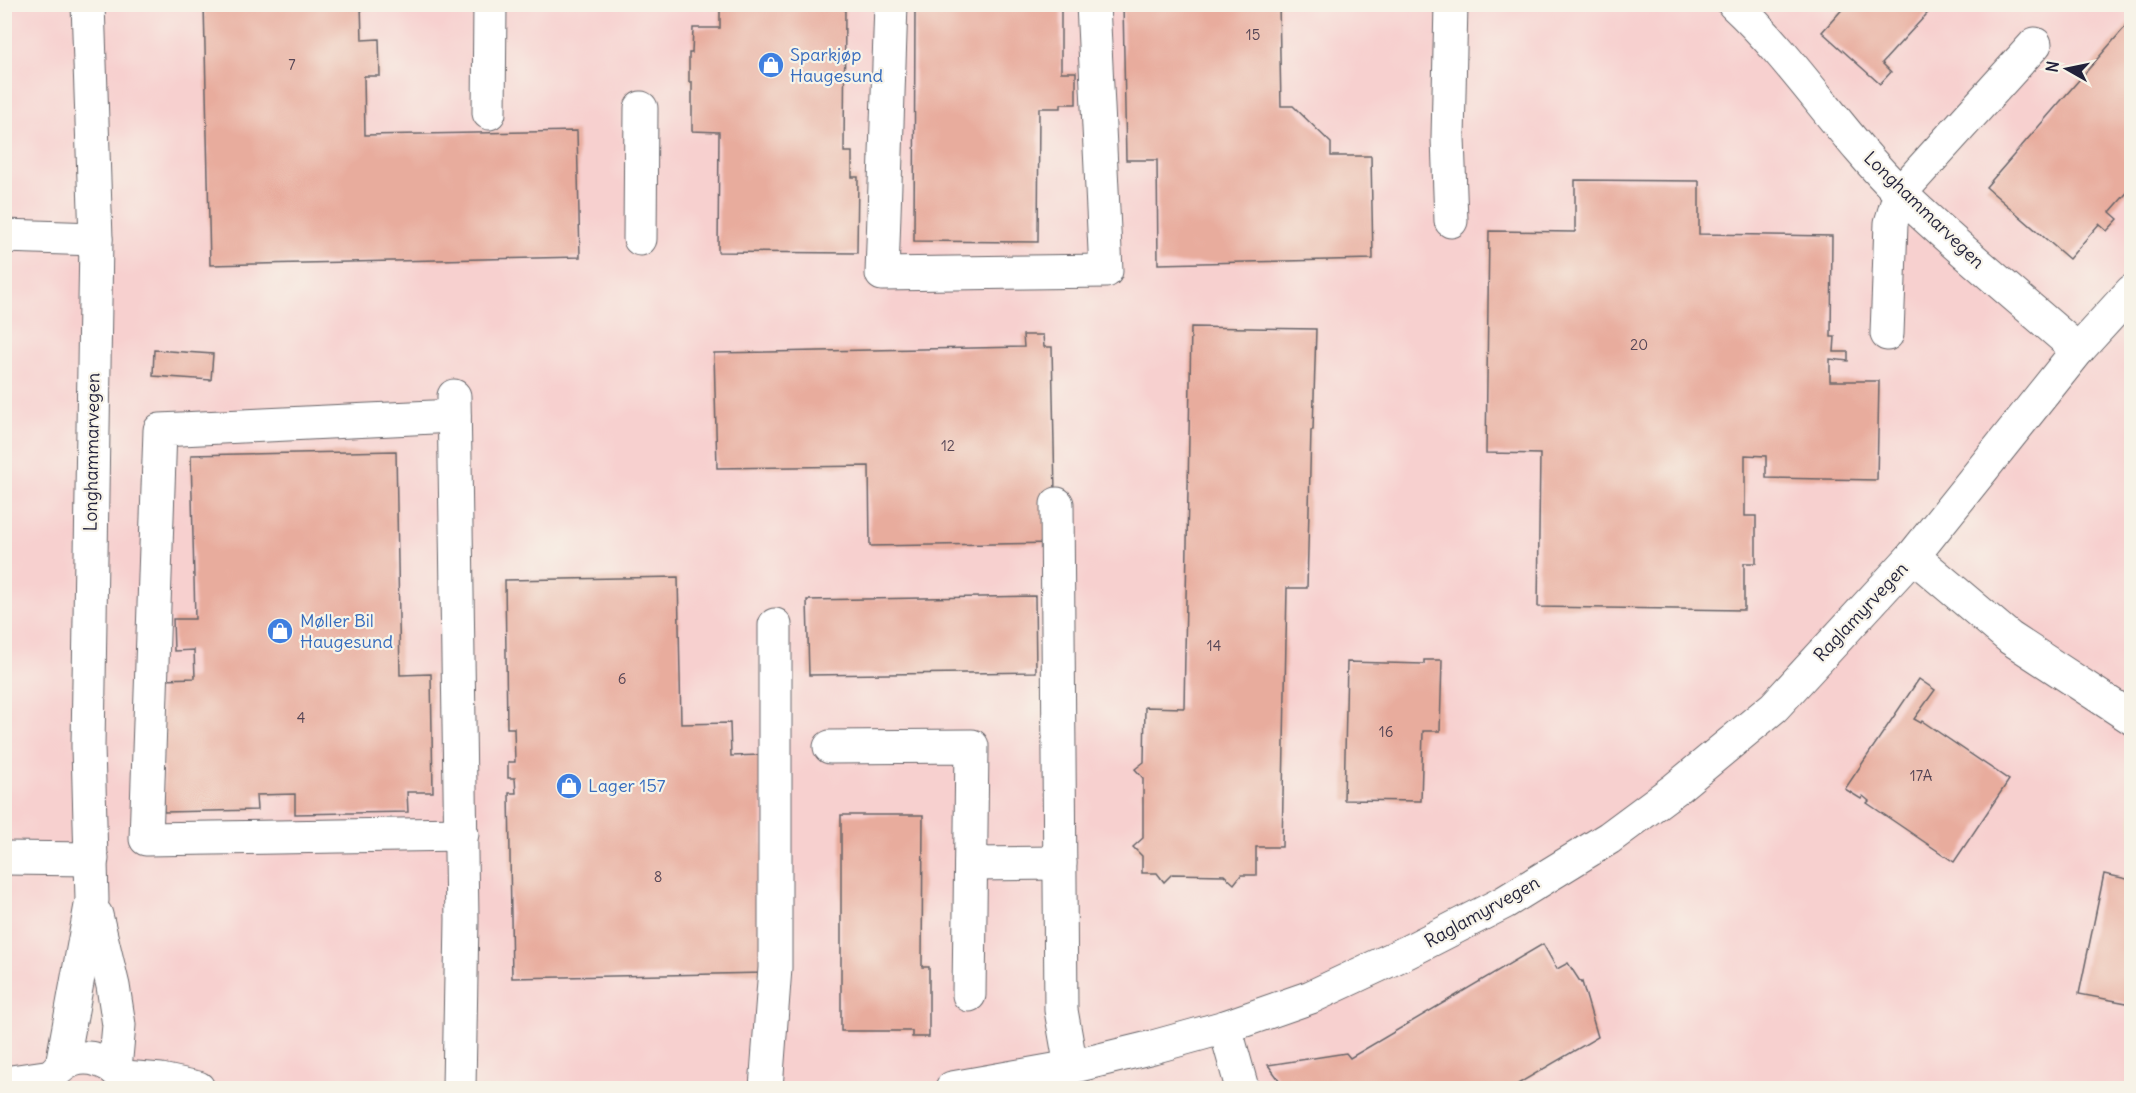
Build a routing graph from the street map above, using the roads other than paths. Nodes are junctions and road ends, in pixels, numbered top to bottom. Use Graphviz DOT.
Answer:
graph roads {
  1 [pos="88,4"];
  2 [pos="490,4"];
  3 [pos="891,4"];
  4 [pos="1093,4"];
  5 [pos="1450,4"];
  6 [pos="1734,4"];
  7 [pos="2035,44"];
  8 [pos="641,108"];
  9 [pos="489,113"];
  10 [pos="1900,193"];
  11 [pos="1451,221"];
  12 [pos="4,236"];
  13 [pos="96,239"];
  14 [pos="640,239"];
  15 [pos="2132,291"];
  16 [pos="1887,334"];
  17 [pos="2078,350"];
  18 [pos="1057,504"];
  19 [pos="1913,556"];
  20 [pos="775,625"];
  21 [pos="2132,718"];
  22 [pos="830,747"];
  23 [pos="462,834"];
  24 [pos="4,858"];
  25 [pos="92,859"];
  26 [pos="1060,863"];
  27 [pos="971,864"];
  28 [pos="92,900"];
  29 [pos="969,995"];
  30 [pos="1225,1027"];
  31 [pos="1071,1067"];
  32 [pos="53,1076"];
  33 [pos="122,1078"];
  34 [pos="4,1083"];
  35 [pos="198,1089"];
  36 [pos="459,1089"];
  37 [pos="766,1089"];
  38 [pos="952,1089"];
  39 [pos="1242,1089"];
  1 -- 13 [label="street, Longhammarvegen"];
  2 -- 9 [label="street"];
  3 -- 4 [label="street"];
  5 -- 11 [label="street"];
  6 -- 10 [label="street, Longhammarvegen"];
  7 -- 10 [label="street"];
  8 -- 14 [label="street"];
  10 -- 16 [label="street"];
  10 -- 17 [label="street, Longhammarvegen"];
  12 -- 13 [label="street"];
  13 -- 25 [label="street, Longhammarvegen"];
  15 -- 17 [label="street, Raglamyrvegen"];
  17 -- 19 [label="street, Raglamyrvegen"];
  18 -- 26 [label="street"];
  19 -- 21 [label="street, Raglamyrvegen"];
  19 -- 30 [label="street, Raglamyrvegen"];
  20 -- 37 [label="street"];
  22 -- 27 [label="street"];
  23 -- 23 [label="street"];
  23 -- 36 [label="street"];
  24 -- 25 [label="street"];
  25 -- 28 [label="street, Longhammarvegen"];
  26 -- 27 [label="street"];
  26 -- 31 [label="street"];
  27 -- 29 [label="street"];
  28 -- 32 [label="street, Longhammarvegen"];
  28 -- 33 [label="street, Longhammarvegen"];
  30 -- 31 [label="street, Raglamyrvegen"];
  30 -- 39 [label="street"];
  31 -- 38 [label="street, Raglamyrvegen"];
  32 -- 33 [label="street"];
  32 -- 34 [label="street"];
  33 -- 35 [label="street"];
}
